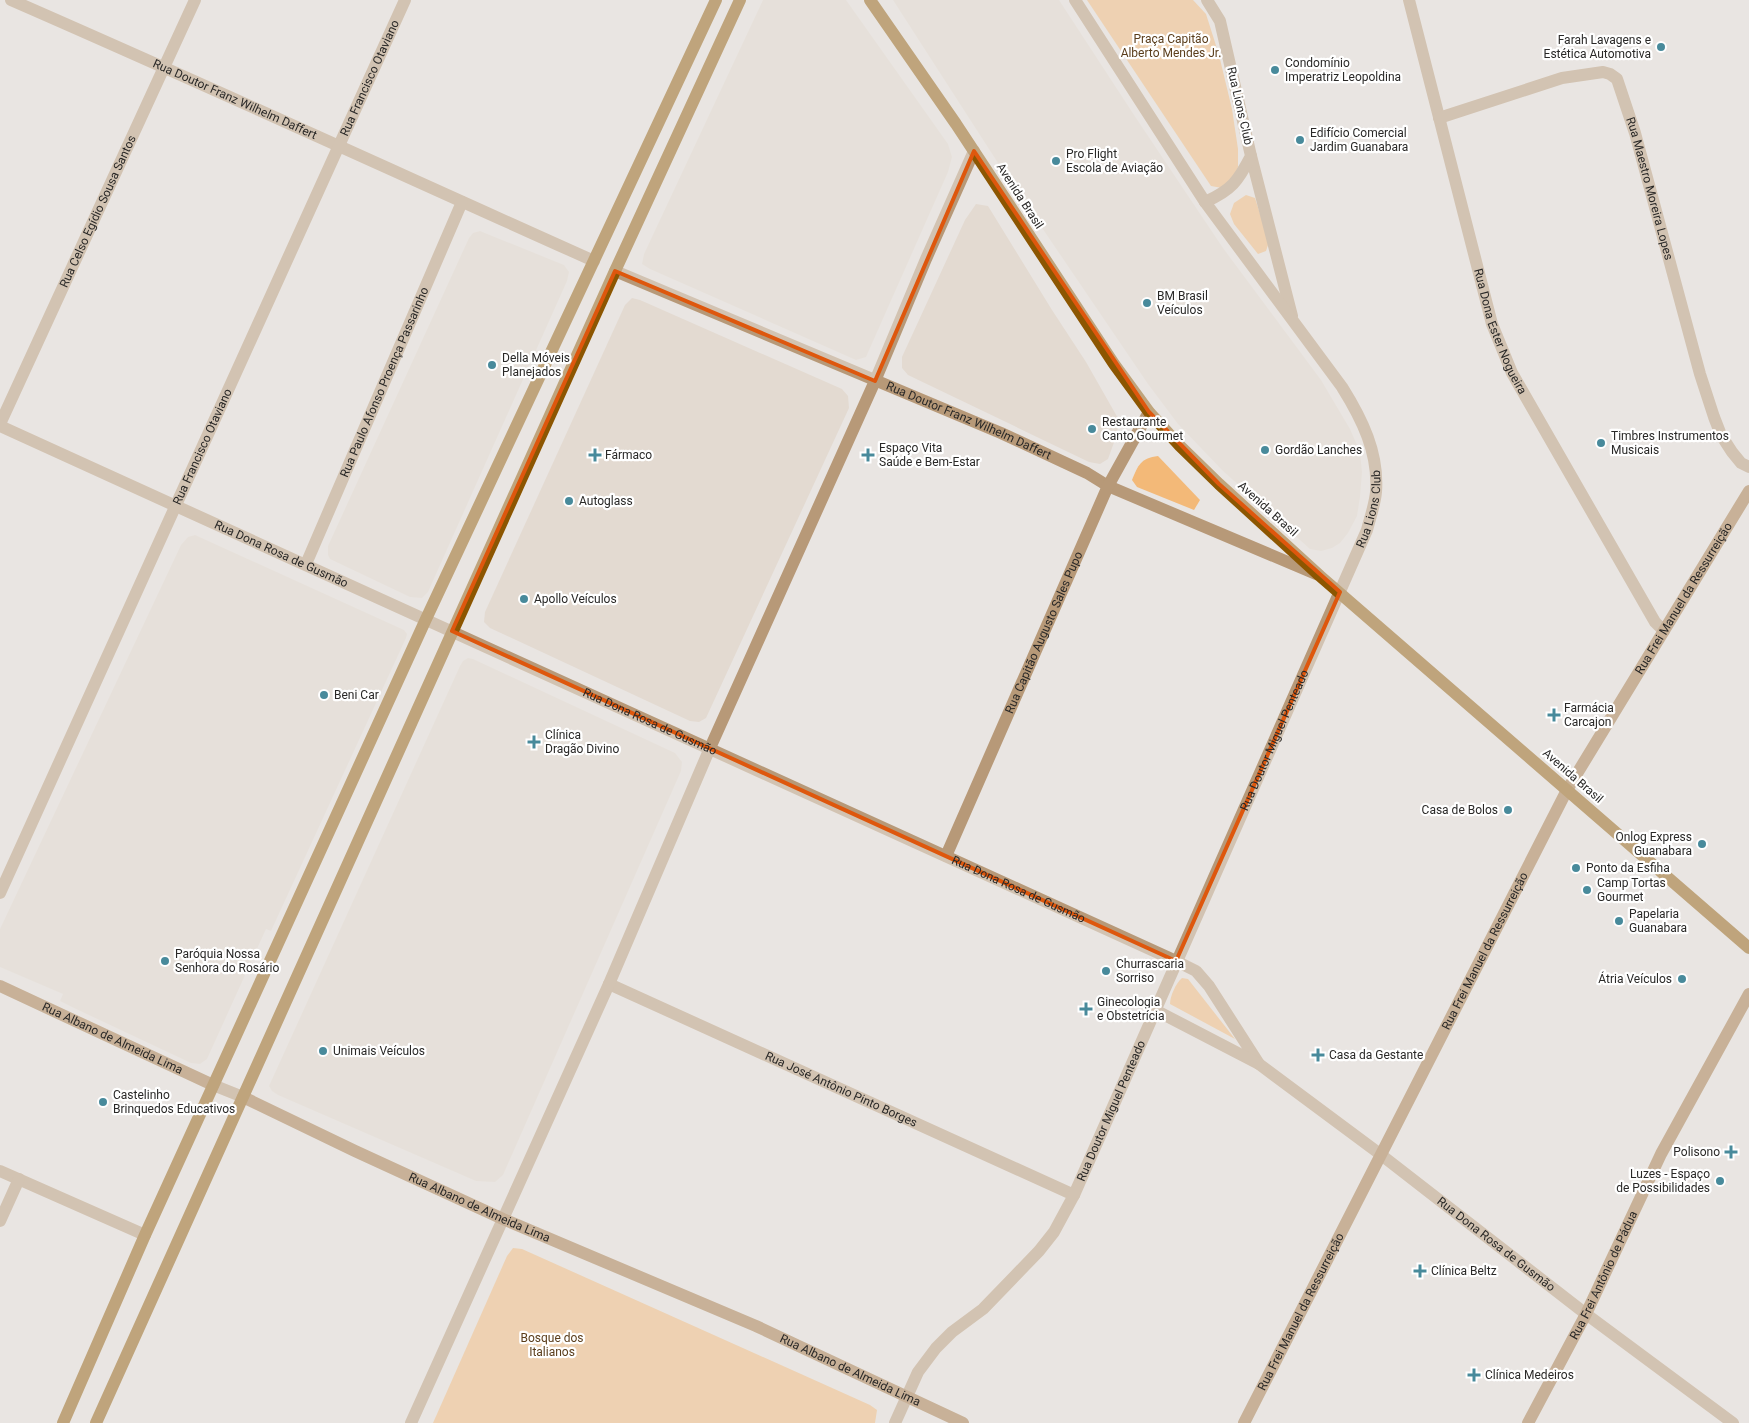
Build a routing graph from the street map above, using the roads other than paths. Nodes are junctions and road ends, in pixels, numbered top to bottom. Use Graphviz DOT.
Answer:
graph roads {
  1 [pos="11,0"];
  2 [pos="195,0"];
  3 [pos="405,0"];
  4 [pos="716,0"];
  5 [pos="740,0"];
  6 [pos="870,0"];
  7 [pos="1075,0"];
  8 [pos="1207,0"];
  9 [pos="1409,0"];
  10 [pos="164,67"];
  11 [pos="1439,118"];
  12 [pos="339,148"];
  13 [pos="974,151"];
  14 [pos="1252,156"];
  15 [pos="462,202"];
  16 [pos="1205,202"];
  17 [pos="594,261"];
  18 [pos="614,270"];
  19 [pos="1294,323"];
  20 [pos="875,381"];
  21 [pos="1149,412"];
  22 [pos="0,425"];
  23 [pos="1749,467"];
  24 [pos="1108,486"];
  25 [pos="1749,491"];
  26 [pos="177,505"];
  27 [pos="306,564"];
  28 [pos="1320,576"];
  29 [pos="1340,592"];
  30 [pos="426,619"];
  31 [pos="452,631"];
  32 [pos="1664,632"];
  33 [pos="710,748"];
  34 [pos="1567,790"];
  35 [pos="946,856"];
  36 [pos="0,893"];
  37 [pos="1749,948"];
  38 [pos="1176,961"];
  39 [pos="608,984"];
  40 [pos="0,986"];
  41 [pos="1749,994"];
  42 [pos="1155,1010"];
  43 [pos="1259,1064"];
  44 [pos="213,1085"];
  45 [pos="243,1097"];
  46 [pos="1380,1154"];
  47 [pos="0,1171"];
  48 [pos="18,1180"];
  49 [pos="1074,1195"];
  50 [pos="503,1219"];
  51 [pos="0,1222"];
  52 [pos="145,1235"];
  53 [pos="1586,1314"];
  54 [pos="906,1397"];
  55 [pos="62,1423"];
  56 [pos="96,1423"];
  57 [pos="411,1423"];
  58 [pos="895,1423"];
  59 [pos="963,1423"];
  60 [pos="1244,1423"];
  61 [pos="1528,1423"];
  62 [pos="1733,1423"];
  1 -- 10 [label="street, Rua Doutor Franz Wilhelm Daffert"];
  2 -- 10 [label="street, Rua Celso Egídio Sousa Santos"];
  3 -- 12 [label="street, Rua Francisco Otaviano"];
  4 -- 17 [label="main road"];
  5 -- 18 [label="main road"];
  6 -- 13 [label="main road, Avenida Brasil"];
  7 -- 16 [label="street, Rua Lions Club"];
  8 -- 14 [label="street, Rua Lions Club"];
  9 -- 11 [label="street, Rua Dona Ester Nogueira"];
  10 -- 12 [label="street, Rua Doutor Franz Wilhelm Daffert"];
  10 -- 22 [label="street, Rua Celso Egídio Sousa Santos"];
  11 -- 23 [label="street, Rua Maestro Moreira Lopes"];
  11 -- 32 [label="street, Rua Dona Ester Nogueira"];
  12 -- 15 [label="street, Rua Doutor Franz Wilhelm Daffert"];
  12 -- 26 [label="street, Rua Francisco Otaviano"];
  13 -- 20 [label="street"];
  13 -- 21 [label="main road, Avenida Brasil"];
  14 -- 16 [label="street, Rua Lions Club"];
  14 -- 19 [label="street, Rua Lions Club"];
  15 -- 17 [label="street, Rua Doutor Franz Wilhelm Daffert"];
  15 -- 27 [label="street, Rua Paulo Afonso Proença Passarinho"];
  16 -- 19 [label="street, Rua Lions Club"];
  17 -- 30 [label="main road"];
  18 -- 20 [label="street, Rua Doutor Franz Wilhelm Daffert"];
  18 -- 31 [label="main road"];
  19 -- 29 [label="street, Rua Lions Club"];
  20 -- 24 [label="street, Rua Doutor Franz Wilhelm Daffert"];
  20 -- 33 [label="street"];
  21 -- 24 [label="street, Rua Capitão Augusto Sales Pupo"];
  21 -- 28 [label="main road, Avenida Brasil"];
  22 -- 26 [label="street, Rua Dona Rosa de Gusmão"];
  24 -- 28 [label="street, Rua Doutor Franz Wilhelm Daffert"];
  24 -- 35 [label="street, Rua Capitão Augusto Sales Pupo"];
  25 -- 32 [label="street, Rua Frei Manuel da Ressurreição"];
  26 -- 27 [label="street, Rua Dona Rosa de Gusmão"];
  26 -- 36 [label="street, Rua Francisco Otaviano"];
  27 -- 30 [label="street, Rua Dona Rosa de Gusmão"];
  28 -- 29 [label="main road, Avenida Brasil"];
  29 -- 34 [label="main road, Avenida Brasil"];
  29 -- 38 [label="street, Rua Doutor Miguel Penteado"];
  30 -- 31 [label="street, Rua Dona Rosa de Gusmão"];
  30 -- 44 [label="main road"];
  31 -- 33 [label="street, Rua Dona Rosa de Gusmão"];
  31 -- 45 [label="main road"];
  32 -- 34 [label="street, Rua Frei Manuel da Ressurreição"];
  33 -- 35 [label="street, Rua Dona Rosa de Gusmão"];
  33 -- 39 [label="street"];
  34 -- 37 [label="main road, Avenida Brasil"];
  34 -- 46 [label="street, Rua Frei Manuel da Ressurreição"];
  35 -- 38 [label="street, Rua Dona Rosa de Gusmão"];
  38 -- 42 [label="street, Rua Doutor Miguel Penteado"];
  38 -- 43 [label="street, Rua Dona Rosa de Gusmão"];
  39 -- 49 [label="street, Rua José Antônio Pinto Borges"];
  39 -- 50 [label="street"];
  40 -- 44 [label="street, Rua Albano de Almeida Lima"];
  41 -- 53 [label="street, Rua Frei Antônio de Pádua"];
  42 -- 43 [label="street, Rua Dona Rosa de Gusmão"];
  42 -- 49 [label="street, Rua Doutor Miguel Penteado"];
  43 -- 46 [label="street, Rua Dona Rosa de Gusmão"];
  44 -- 45 [label="street, Rua Albano de Almeida Lima"];
  44 -- 52 [label="main road"];
  45 -- 50 [label="street, Rua Albano de Almeida Lima"];
  45 -- 56 [label="main road"];
  46 -- 53 [label="street, Rua Dona Rosa de Gusmão"];
  46 -- 60 [label="street, Rua Frei Manuel da Ressurreição"];
  47 -- 48 [label="street"];
  48 -- 51 [label="street"];
  48 -- 52 [label="street"];
  49 -- 54 [label="street, Rua Doutor Miguel Penteado"];
  50 -- 54 [label="street, Rua Albano de Almeida Lima"];
  50 -- 57 [label="street"];
  52 -- 55 [label="main road"];
  53 -- 61 [label="street, Rua Frei Antônio de Pádua"];
  53 -- 62 [label="street, Rua Dona Rosa de Gusmão"];
  54 -- 58 [label="street, Rua Doutor Miguel Penteado"];
  54 -- 59 [label="street, Rua Albano de Almeida Lima"];
}
